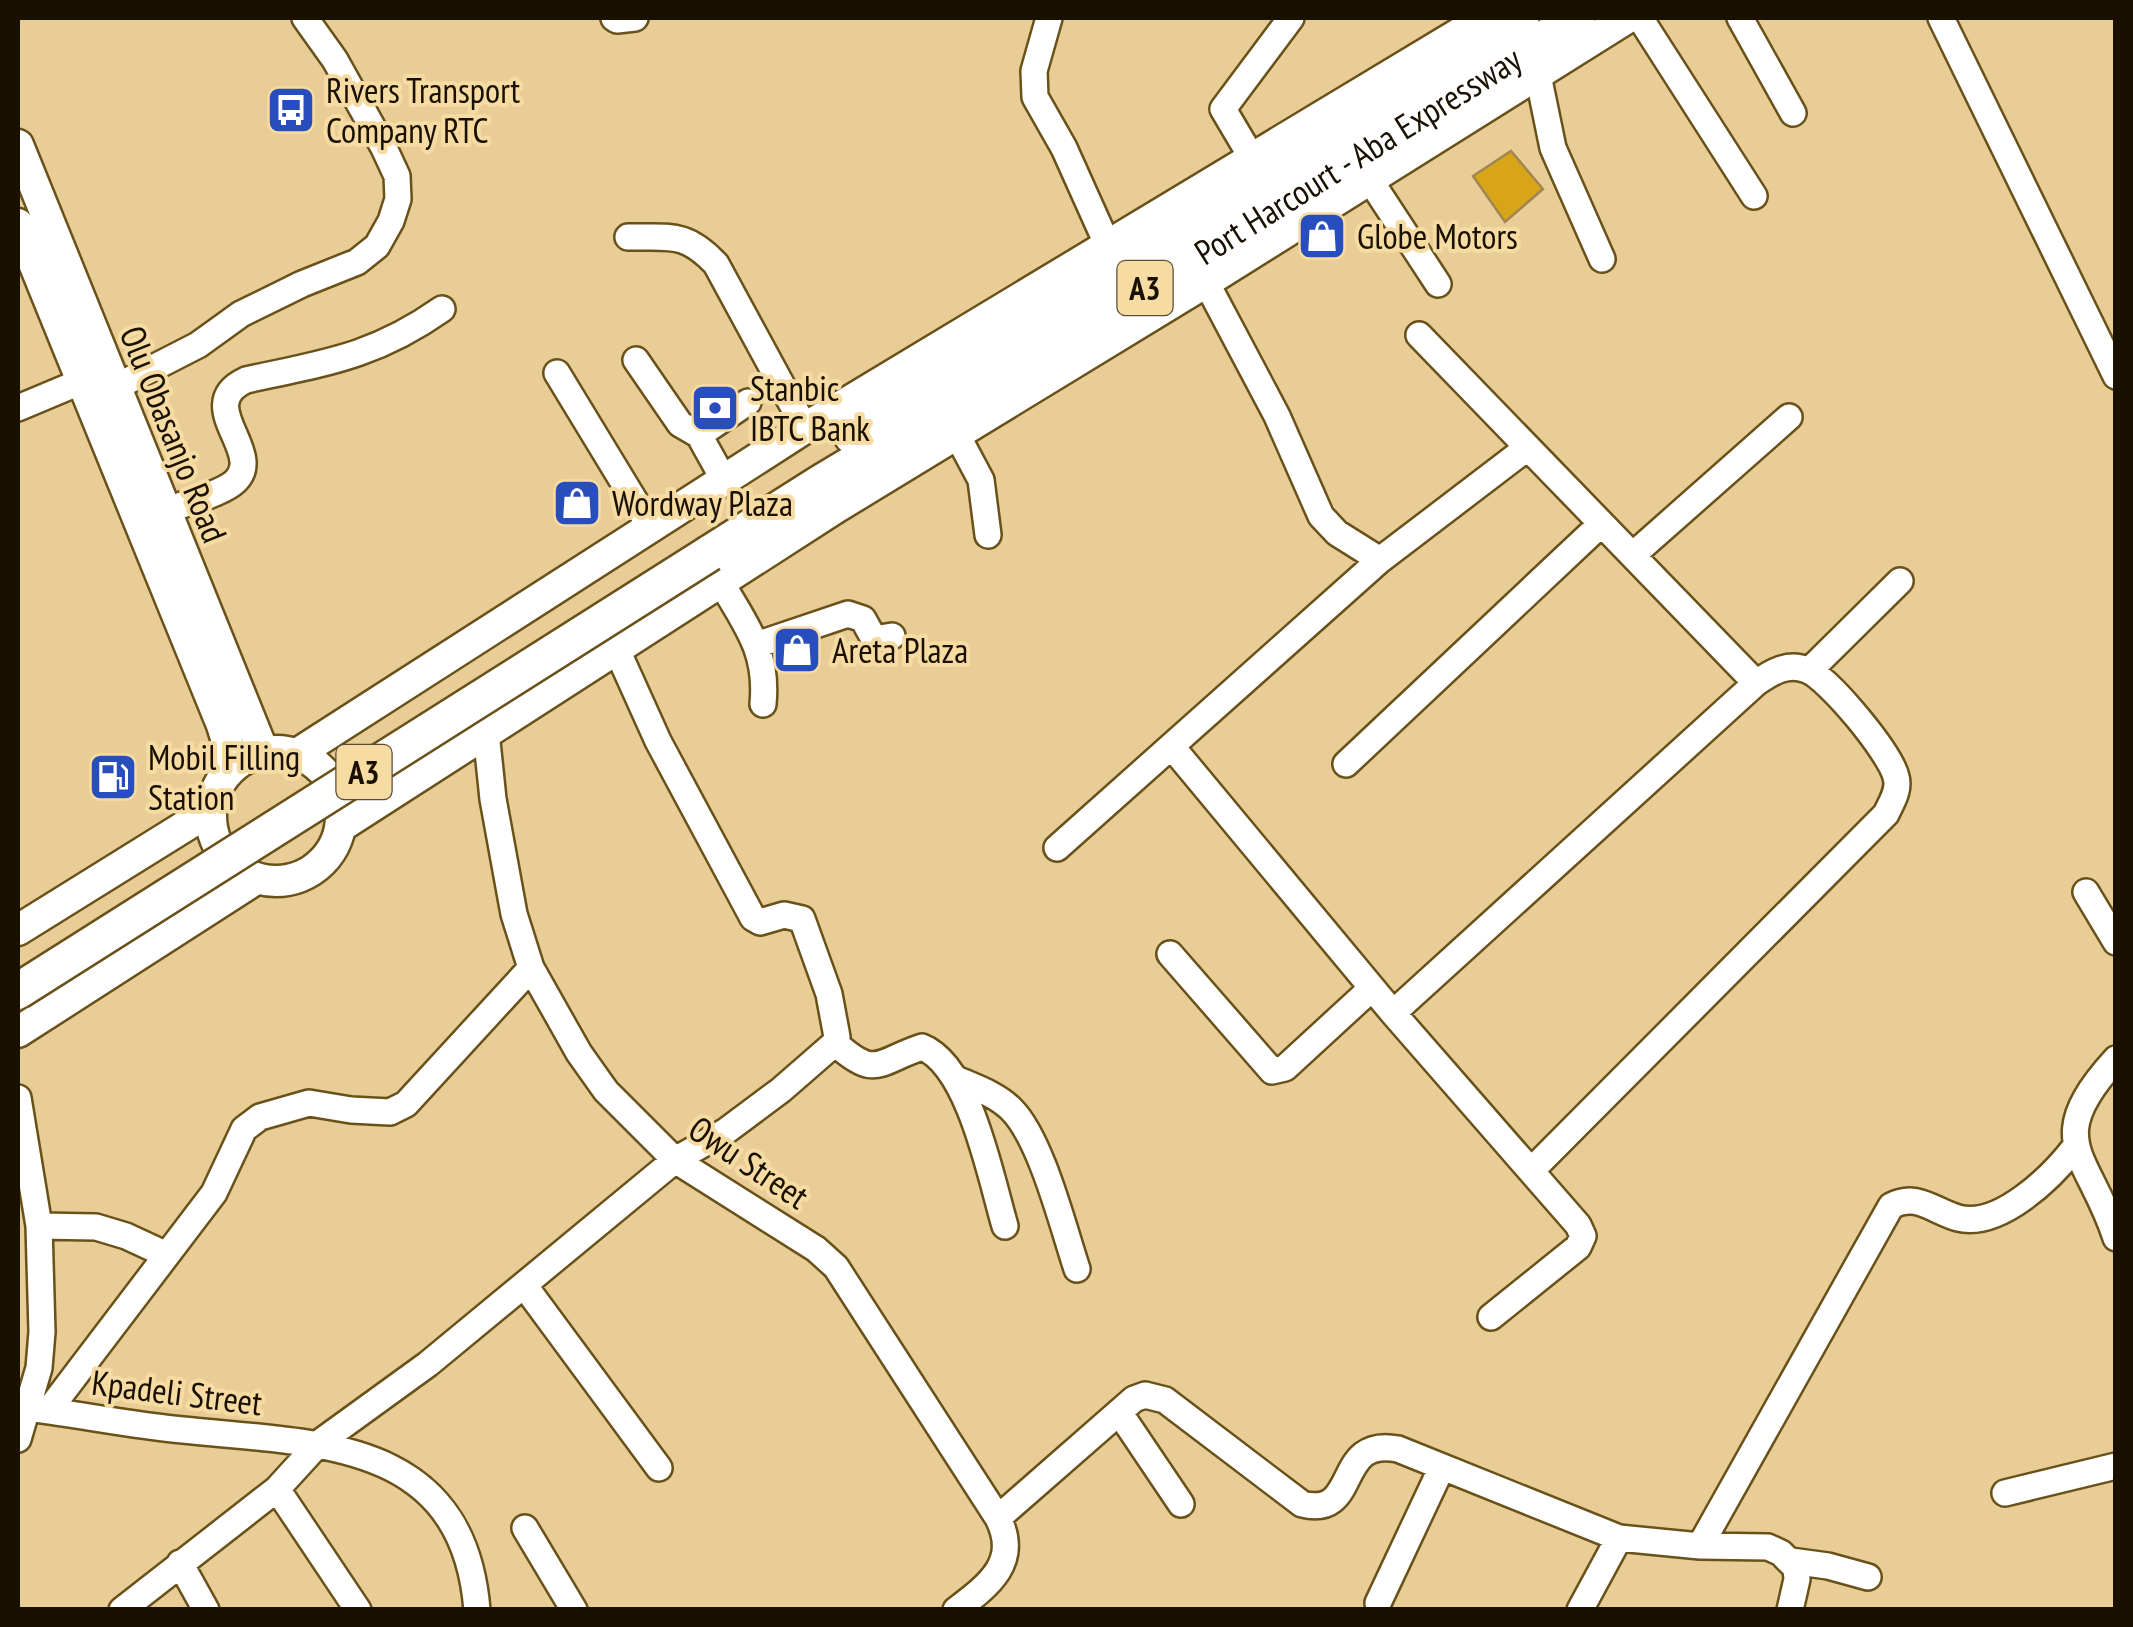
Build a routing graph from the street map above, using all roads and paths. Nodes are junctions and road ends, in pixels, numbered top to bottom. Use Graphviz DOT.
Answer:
graph roads {
  1 [pos="305,18"];
  2 [pos="614,18"];
  3 [pos="635,18"];
  4 [pos="1049,18"];
  5 [pos="1291,18"];
  6 [pos="1484,18"];
  7 [pos="1521,18"];
  8 [pos="1577,18"];
  9 [pos="1627,18"];
  10 [pos="1640,18"];
  11 [pos="1740,18"];
  12 [pos="1940,18"];
  13 [pos="1538,75"];
  14 [pos="1793,113"];
  15 [pos="18,144"];
  16 [pos="1252,158"];
  17 [pos="1370,180"];
  18 [pos="1754,196"];
  19 [pos="18,224"];
  20 [pos="628,238"];
  21 [pos="1108,246"];
  22 [pos="1602,258"];
  23 [pos="28,276"];
  24 [pos="1206,282"];
  25 [pos="1438,284"];
  26 [pos="442,309"];
  27 [pos="1420,334"];
  28 [pos="636,360"];
  29 [pos="557,373"];
  30 [pos="2116,376"];
  31 [pos="80,382"];
  32 [pos="114,388"];
  33 [pos="748,402"];
  34 [pos="18,408"];
  35 [pos="1788,417"];
  36 [pos="804,428"];
  37 [pos="956,434"];
  38 [pos="699,435"];
  39 [pos="1528,448"];
  40 [pos="724,480"];
  41 [pos="164,511"];
  42 [pos="1602,524"];
  43 [pos="650,526"];
  44 [pos="988,535"];
  45 [pos="1634,554"];
  46 [pos="711,557"];
  47 [pos="1380,560"];
  48 [pos="1900,581"];
  49 [pos="892,636"];
  50 [pos="756,645"];
  51 [pos="618,650"];
  52 [pos="1810,670"];
  53 [pos="1756,683"];
  54 [pos="763,704"];
  55 [pos="486,732"];
  56 [pos="1172,747"];
  57 [pos="264,751"];
  58 [pos="297,754"];
  59 [pos="1346,764"];
  60 [pos="234,765"];
  61 [pos="211,810"];
  62 [pos="340,827"];
  63 [pos="1058,848"];
  64 [pos="256,878"];
  65 [pos="2086,892"];
  66 [pos="2111,920"];
  67 [pos="18,930"];
  68 [pos="1170,954"];
  69 [pos="18,964"];
  70 [pos="532,968"];
  71 [pos="1372,988"];
  72 [pos="18,990"];
  73 [pos="1393,1014"];
  74 [pos="18,1032"];
  75 [pos="834,1043"];
  76 [pos="2116,1059"];
  77 [pos="956,1079"];
  78 [pos="18,1098"];
  79 [pos="2075,1147"];
  80 [pos="675,1160"];
  81 [pos="1532,1170"];
  82 [pos="38,1226"];
  83 [pos="1005,1226"];
  84 [pos="2116,1238"];
  85 [pos="167,1255"];
  86 [pos="1077,1268"];
  87 [pos="524,1285"];
  88 [pos="1491,1317"];
  89 [pos="31,1409"];
  90 [pos="1119,1412"];
  91 [pos="18,1439"];
  92 [pos="320,1443"];
  93 [pos="2116,1466"];
  94 [pos="1442,1467"];
  95 [pos="660,1468"];
  96 [pos="277,1489"];
  97 [pos="2006,1493"];
  98 [pos="1181,1504"];
  99 [pos="998,1518"];
  100 [pos="525,1528"];
  101 [pos="1619,1538"];
  102 [pos="1700,1546"];
  103 [pos="1791,1560"];
  104 [pos="180,1563"];
  105 [pos="1868,1577"];
  106 [pos="1378,1602"];
  107 [pos="122,1610"];
  108 [pos="206,1610"];
  109 [pos="358,1610"];
  110 [pos="477,1610"];
  111 [pos="574,1610"];
  112 [pos="956,1610"];
  113 [pos="1580,1610"];
  114 [pos="1790,1610"];
  1 -- 32 [label="street"];
  2 -- 3 [label="street"];
  4 -- 21 [label="street"];
  5 -- 16 [label="street"];
  6 -- 16 [label="main road"];
  7 -- 46 [label="highway, Port Harcourt - Aba Expressway / A3"];
  8 -- 46 [label="highway, Port Harcourt - Aba Expressway / A3"];
  9 -- 13 [label="main road"];
  10 -- 18 [label="street"];
  11 -- 14 [label="street"];
  12 -- 30 [label="street"];
  13 -- 17 [label="main road"];
  13 -- 22 [label="street"];
  15 -- 32 [label="main road, Olu Obasanjo Road"];
  16 -- 21 [label="main road"];
  17 -- 24 [label="main road"];
  17 -- 25 [label="street"];
  19 -- 23 [label="main road, Olu Obasanjo Road"];
  20 -- 36 [label="street"];
  21 -- 36 [label="main road"];
  23 -- 31 [label="main road, Olu Obasanjo Road"];
  24 -- 37 [label="main road"];
  24 -- 47 [label="street"];
  26 -- 41 [label="street"];
  27 -- 39 [label="street"];
  28 -- 38 [label="street"];
  29 -- 43 [label="street"];
  31 -- 34 [label="street"];
  31 -- 60 [label="main road, Olu Obasanjo Road"];
  32 -- 41 [label="main road, Olu Obasanjo Road"];
  33 -- 38 [label="street"];
  35 -- 45 [label="street"];
  36 -- 40 [label="main road"];
  37 -- 44 [label="street"];
  37 -- 46 [label="main road"];
  38 -- 40 [label="street"];
  39 -- 42 [label="street"];
  39 -- 47 [label="street"];
  40 -- 43 [label="main road"];
  41 -- 57 [label="main road, Olu Obasanjo Road"];
  42 -- 45 [label="street"];
  42 -- 59 [label="street"];
  43 -- 58 [label="main road"];
  45 -- 53 [label="street"];
  46 -- 50 [label="street"];
  46 -- 51 [label="main road"];
  46 -- 69 [label="highway, Port Harcourt - Aba Expressway / A3"];
  46 -- 72 [label="highway, Port Harcourt - Aba Expressway / A3, bridge"];
  47 -- 56 [label="street"];
  48 -- 52 [label="street"];
  49 -- 50 [label="street"];
  50 -- 54 [label="street"];
  51 -- 55 [label="main road"];
  51 -- 75 [label="street"];
  52 -- 53 [label="street"];
  52 -- 81 [label="street"];
  53 -- 73 [label="street"];
  55 -- 62 [label="main road"];
  55 -- 70 [label="street, Owu Street"];
  56 -- 63 [label="street"];
  56 -- 71 [label="street"];
  57 -- 58 [label="main road"];
  57 -- 60 [label="main road"];
  58 -- 62 [label="main road"];
  60 -- 61 [label="main road"];
  61 -- 64 [label="main road"];
  61 -- 67 [label="main road"];
  62 -- 64 [label="main road"];
  64 -- 74 [label="main road"];
  65 -- 66 [label="street"];
  68 -- 71 [label="street"];
  70 -- 80 [label="street, Owu Street"];
  70 -- 85 [label="street"];
  71 -- 73 [label="street"];
  73 -- 81 [label="street"];
  75 -- 77 [label="street"];
  75 -- 80 [label="street"];
  76 -- 79 [label="street"];
  77 -- 83 [label="street"];
  77 -- 86 [label="street"];
  78 -- 82 [label="street"];
  79 -- 84 [label="street"];
  79 -- 102 [label="street"];
  80 -- 87 [label="street"];
  80 -- 99 [label="street, Owu Street"];
  81 -- 88 [label="street"];
  82 -- 85 [label="street"];
  82 -- 89 [label="street"];
  85 -- 89 [label="street"];
  87 -- 92 [label="street"];
  87 -- 95 [label="street"];
  89 -- 91 [label="street"];
  89 -- 92 [label="street, Kpadeli Street"];
  90 -- 94 [label="street"];
  90 -- 98 [label="street"];
  90 -- 99 [label="street"];
  92 -- 96 [label="street"];
  92 -- 110 [label="street, Kpadeli Street"];
  93 -- 97 [label="street"];
  94 -- 101 [label="street"];
  94 -- 106 [label="street"];
  96 -- 104 [label="street"];
  96 -- 109 [label="street"];
  99 -- 112 [label="street, Owu Street"];
  100 -- 111 [label="street"];
  101 -- 102 [label="street"];
  101 -- 113 [label="street"];
  102 -- 103 [label="street"];
  103 -- 105 [label="street"];
  103 -- 114 [label="street"];
  104 -- 107 [label="street"];
  104 -- 108 [label="street"];
}
